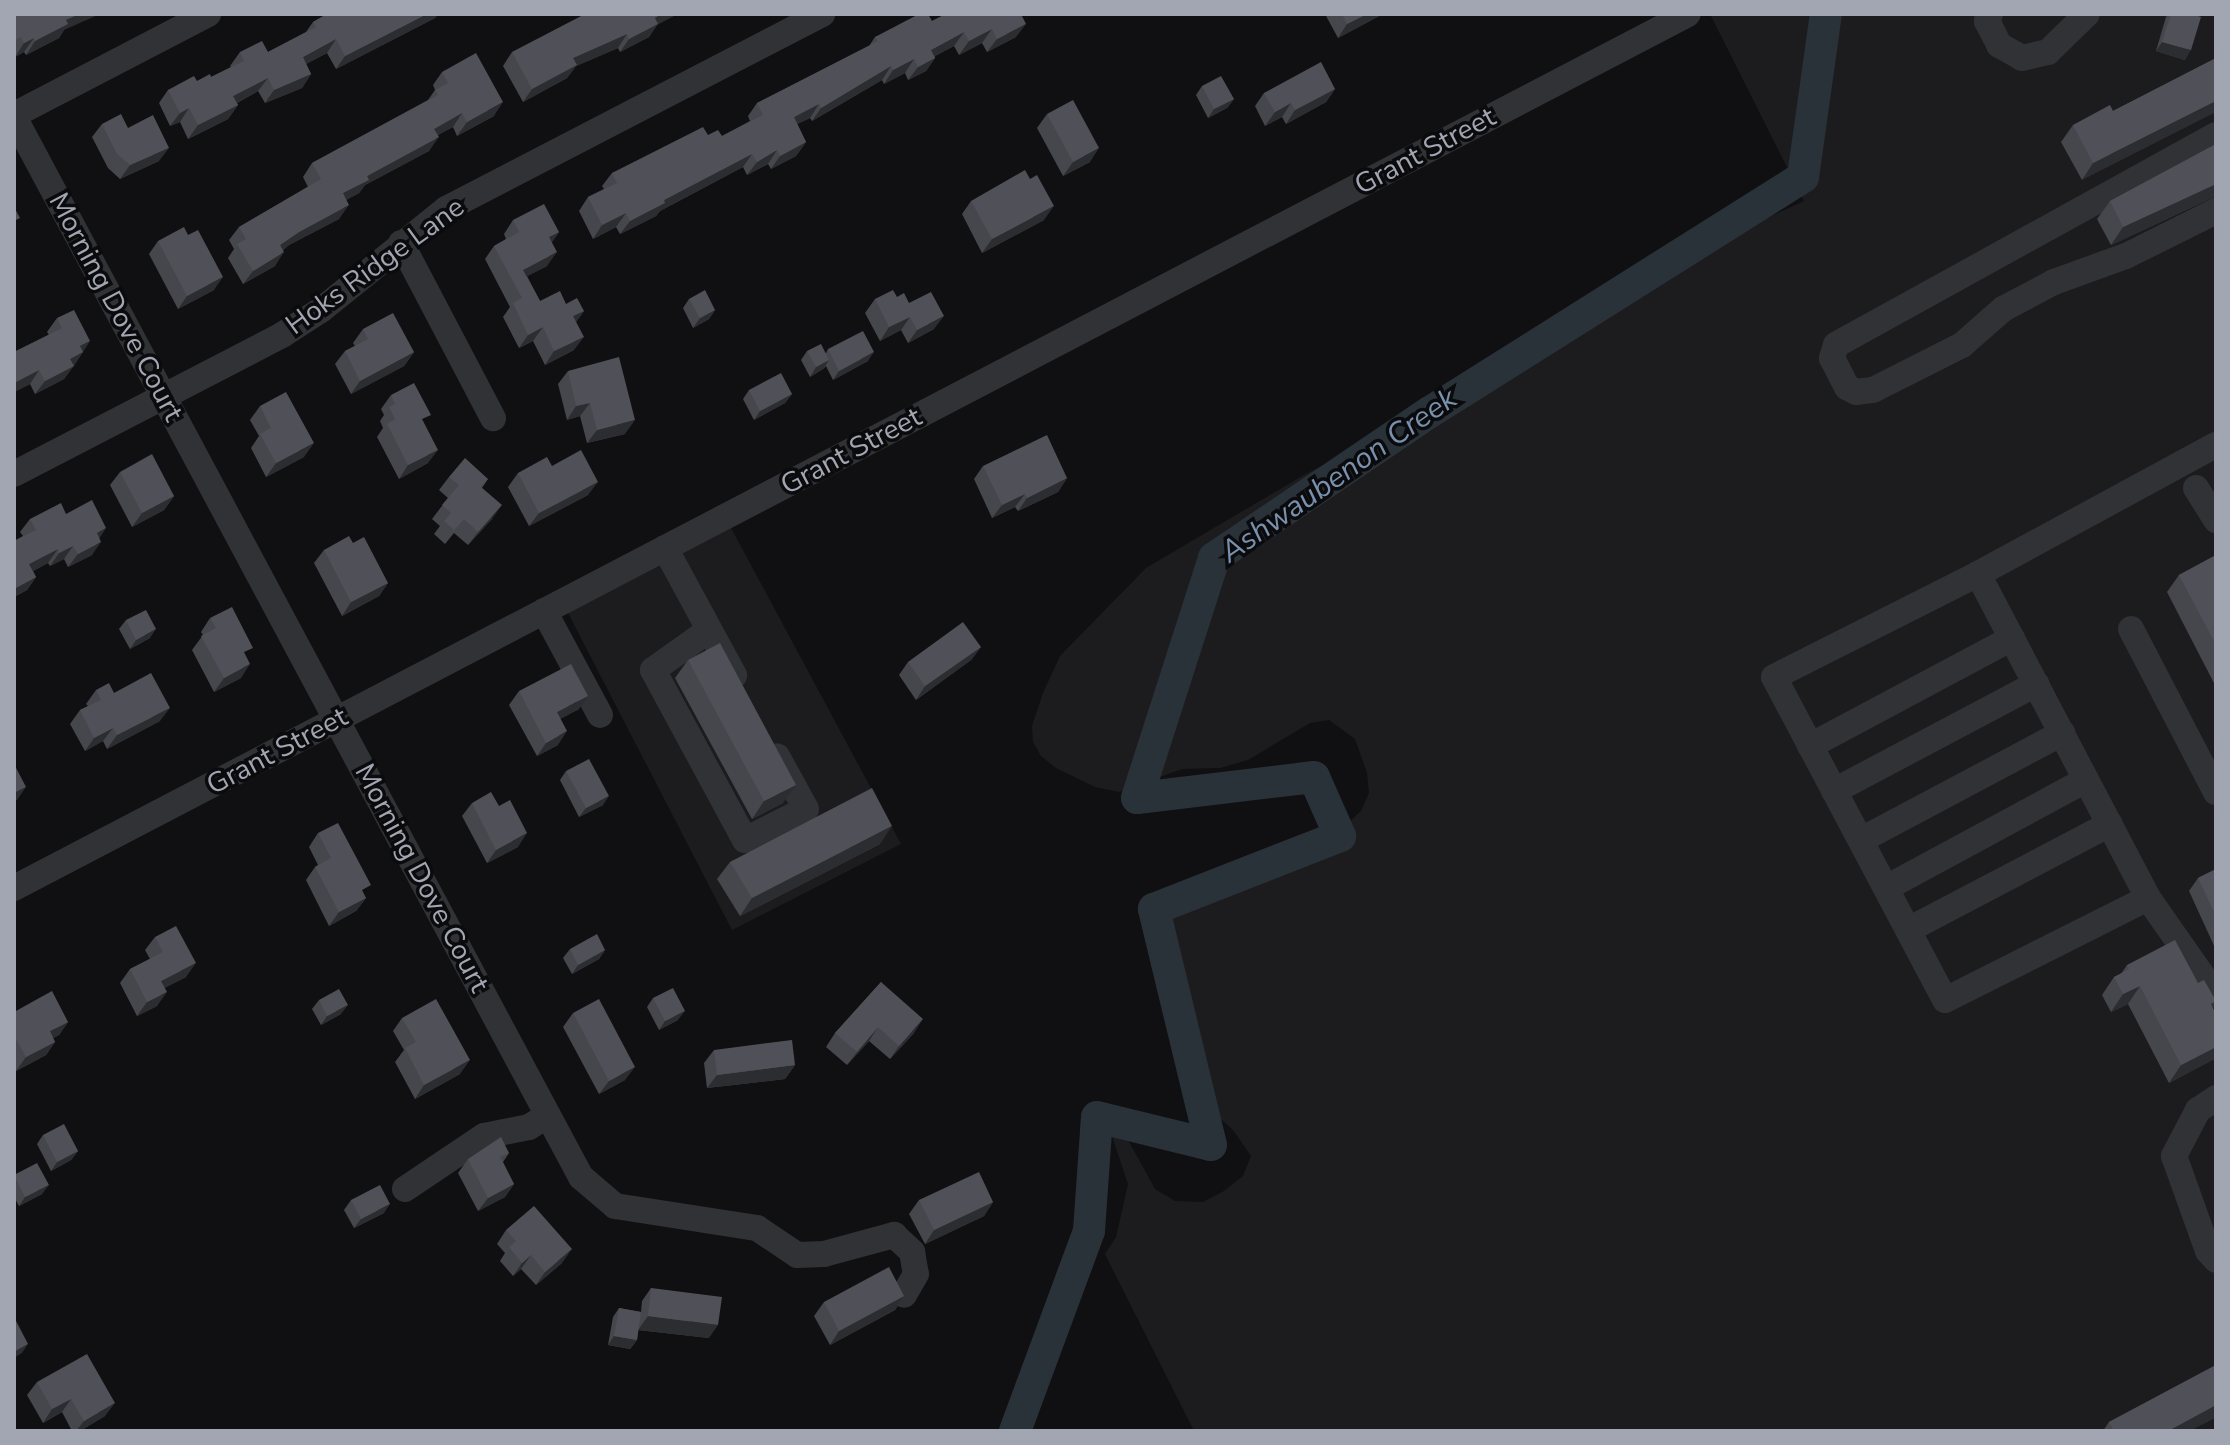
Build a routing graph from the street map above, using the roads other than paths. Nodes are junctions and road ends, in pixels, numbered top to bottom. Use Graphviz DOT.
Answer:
graph roads {
  1 [pos="208,14"];
  2 [pos="822,14"];
  3 [pos="1688,14"];
  4 [pos="1990,14"];
  5 [pos="2087,14"];
  6 [pos="14,116"];
  7 [pos="2216,135"];
  8 [pos="2216,211"];
  9 [pos="401,243"];
  10 [pos="164,396"];
  11 [pos="493,418"];
  12 [pos="2216,445"];
  13 [pos="14,474"];
  14 [pos="2196,488"];
  15 [pos="2216,520"];
  16 [pos="665,548"];
  17 [pos="1978,574"];
  18 [pos="544,611"];
  19 [pos="2131,629"];
  20 [pos="709,630"];
  21 [pos="2012,638"];
  22 [pos="2036,684"];
  23 [pos="746,699"];
  24 [pos="600,715"];
  25 [pos="338,719"];
  26 [pos="2062,733"];
  27 [pos="769,740"];
  28 [pos="1810,746"];
  29 [pos="2086,780"];
  30 [pos="1834,791"];
  31 [pos="2216,792"];
  32 [pos="2110,824"];
  33 [pos="1861,840"];
  34 [pos="14,888"];
  35 [pos="1886,888"];
  36 [pos="2148,898"];
  37 [pos="1908,930"];
  38 [pos="2216,995"];
  39 [pos="2216,1098"];
  40 [pos="548,1115"];
  41 [pos="405,1189"];
  42 [pos="2216,1260"];
  43 [pos="904,1295"];
  1 -- 6 [label="street"];
  2 -- 9 [label="street, Hoks Ridge Lane"];
  3 -- 16 [label="street, Grant Street"];
  4 -- 5 [label="street"];
  6 -- 10 [label="street, Morning Dove Court"];
  7 -- 8 [label="street"];
  9 -- 10 [label="street, Hoks Ridge Lane"];
  9 -- 11 [label="street"];
  10 -- 13 [label="street, Hoks Ridge Lane"];
  10 -- 25 [label="street, Morning Dove Court"];
  12 -- 17 [label="street"];
  14 -- 15 [label="street"];
  16 -- 18 [label="street, Grant Street"];
  16 -- 20 [label="street"];
  17 -- 21 [label="street"];
  17 -- 28 [label="street"];
  18 -- 24 [label="street"];
  18 -- 25 [label="street, Grant Street"];
  19 -- 31 [label="street"];
  20 -- 23 [label="street"];
  20 -- 27 [label="street"];
  21 -- 22 [label="street"];
  21 -- 28 [label="street"];
  22 -- 26 [label="street"];
  22 -- 30 [label="street"];
  25 -- 34 [label="street, Grant Street"];
  25 -- 40 [label="street, Morning Dove Court"];
  26 -- 29 [label="street"];
  26 -- 33 [label="street"];
  28 -- 30 [label="street"];
  29 -- 32 [label="street"];
  29 -- 35 [label="street"];
  30 -- 33 [label="street"];
  32 -- 36 [label="street"];
  32 -- 37 [label="street"];
  33 -- 35 [label="street"];
  35 -- 37 [label="street"];
  36 -- 37 [label="street"];
  36 -- 38 [label="street"];
  39 -- 42 [label="street"];
  40 -- 41 [label="street"];
  40 -- 43 [label="street, Morning Dove Court"];
}
